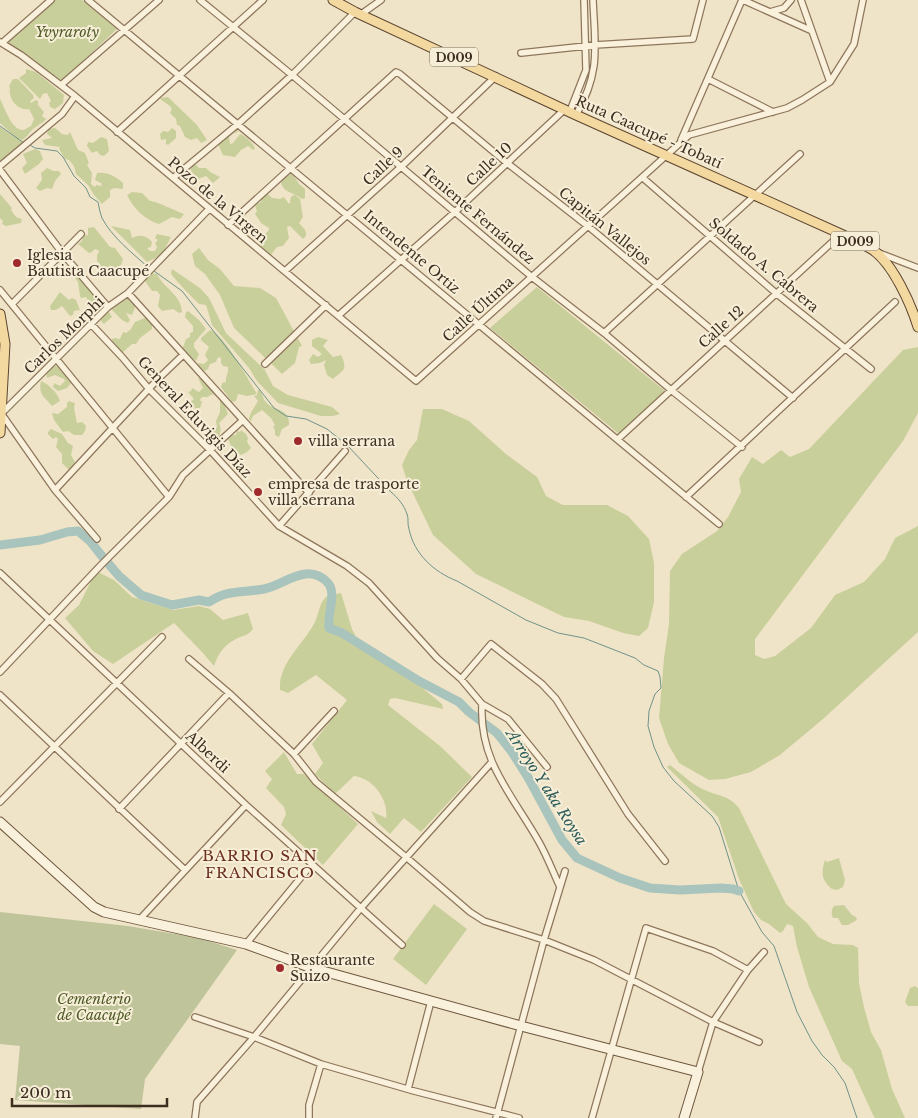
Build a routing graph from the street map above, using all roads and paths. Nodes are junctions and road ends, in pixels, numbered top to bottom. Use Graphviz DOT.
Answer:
graph roads {
  1 [pos="51,0"];
  2 [pos="88,0"];
  3 [pos="159,0"];
  4 [pos="200,0"];
  5 [pos="264,0"];
  6 [pos="332,0"];
  7 [pos="381,0"];
  8 [pos="584,0"];
  9 [pos="593,0"];
  10 [pos="703,0"];
  11 [pos="742,0"];
  12 [pos="791,0"];
  13 [pos="801,0"];
  14 [pos="863,0"];
  15 [pos="770,12"];
  16 [pos="358,14"];
  17 [pos="233,27"];
  18 [pos="125,30"];
  19 [pos="810,30"];
  20 [pos="1,42"];
  21 [pos="595,45"];
  22 [pos="586,46"];
  23 [pos="521,53"];
  24 [pos="292,75"];
  25 [pos="180,76"];
  26 [pos="496,76"];
  27 [pos="708,78"];
  28 [pos="830,82"];
  29 [pos="61,85"];
  30 [pos="75,96"];
  31 [pos="570,112"];
  32 [pos="773,112"];
  33 [pos="453,117"];
  34 [pos="345,119"];
  35 [pos="238,124"];
  36 [pos="117,132"];
  37 [pos="680,144"];
  38 [pos="800,154"];
  39 [pos="667,155"];
  40 [pos="507,164"];
  41 [pos="0,166"];
  42 [pos="402,166"];
  43 [pos="291,168"];
  44 [pos="0,170"];
  45 [pos="173,178"];
  46 [pos="643,178"];
  47 [pos="754,195"];
  48 [pos="209,209"];
  49 [pos="456,212"];
  50 [pos="347,215"];
  51 [pos="228,225"];
  52 [pos="589,227"];
  53 [pos="81,234"];
  54 [pos="841,234"];
  55 [pos="710,235"];
  56 [pos="872,250"];
  57 [pos="63,254"];
  58 [pos="402,260"];
  59 [pos="918,268"];
  60 [pos="285,271"];
  61 [pos="532,277"];
  62 [pos="657,285"];
  63 [pos="0,290"];
  64 [pos="128,293"];
  65 [pos="777,294"];
  66 [pos="895,302"];
  67 [pos="12,304"];
  68 [pos="326,305"];
  69 [pos="108,308"];
  70 [pos="339,315"];
  71 [pos="0,318"];
  72 [pos="91,324"];
  73 [pos="479,325"];
  74 [pos="918,327"];
  75 [pos="604,333"];
  76 [pos="724,340"];
  77 [pos="845,348"];
  78 [pos="183,355"];
  79 [pos="56,359"];
  80 [pos="265,364"];
  81 [pos="871,368"];
  82 [pos="416,381"];
  83 [pos="149,389"];
  84 [pos="671,390"];
  85 [pos="793,398"];
  86 [pos="1,413"];
  87 [pos="243,420"];
  88 [pos="113,429"];
  89 [pos="0,433"];
  90 [pos="618,439"];
  91 [pos="742,447"];
  92 [pos="210,450"];
  93 [pos="345,451"];
  94 [pos="55,490"];
  95 [pos="309,493"];
  96 [pos="170,496"];
  97 [pos="686,497"];
  98 [pos="719,524"];
  99 [pos="279,526"];
  100 [pos="97,538"];
  101 [pos="0,573"];
  102 [pos="50,620"];
  103 [pos="162,637"];
  104 [pos="189,659"];
  105 [pos="0,672"];
  106 [pos="461,679"];
  107 [pos="117,684"];
  108 [pos="229,693"];
  109 [pos="0,695"];
  110 [pos="482,704"];
  111 [pos="334,711"];
  112 [pos="180,744"];
  113 [pos="54,746"];
  114 [pos="294,754"];
  115 [pos="491,762"];
  116 [pos="547,767"];
  117 [pos="0,802"];
  118 [pos="246,805"];
  119 [pos="119,808"];
  120 [pos="0,822"];
  121 [pos="406,857"];
  122 [pos="665,861"];
  123 [pos="312,864"];
  124 [pos="185,870"];
  125 [pos="565,870"];
  126 [pos="560,888"];
  127 [pos="360,909"];
  128 [pos="140,919"];
  129 [pos="544,940"];
  130 [pos="246,944"];
  131 [pos="402,945"];
  132 [pos="764,952"];
  133 [pos="312,968"];
  134 [pos="748,970"];
  135 [pos="630,980"];
  136 [pos="431,1001"];
  137 [pos="195,1017"];
  138 [pos="712,1022"];
  139 [pos="521,1026"];
  140 [pos="254,1037"];
  141 [pos="759,1042"];
  142 [pos="610,1050"];
  143 [pos="321,1064"];
  144 [pos="698,1072"];
  145 [pos="408,1089"];
  146 [pos="497,1115"];
  147 [pos="195,1118"];
  148 [pos="309,1118"];
  149 [pos="519,1118"];
  150 [pos="592,1118"];
  151 [pos="684,1118"];
  1 -- 20 [label="street"];
  2 -- 18 [label="street, Intendente Ortiz"];
  3 -- 18 [label="street"];
  4 -- 17 [label="street, Teniente Fernández"];
  5 -- 17 [label="street"];
  6 -- 16 [label="main road, Ruta Caacupé - Tobatí / D009"];
  7 -- 16 [label="street"];
  8 -- 22 [label="street"];
  9 -- 21 [label="street"];
  10 -- 21 [label="street"];
  11 -- 15 [label="street"];
  11 -- 27 [label="street"];
  12 -- 15 [label="street"];
  13 -- 19 [label="street"];
  14 -- 28 [label="street"];
  15 -- 19 [label="street"];
  16 -- 24 [label="street"];
  16 -- 26 [label="main road, Ruta Caacupé - Tobatí / D009"];
  17 -- 24 [label="street, Teniente Fernández"];
  17 -- 25 [label="street"];
  18 -- 25 [label="street, Intendente Ortiz"];
  18 -- 29 [label="street"];
  19 -- 28 [label="street"];
  20 -- 29 [label="street, Pozo de la Virgen"];
  21 -- 22 [label="street"];
  21 -- 31 [label="street"];
  22 -- 23 [label="street"];
  22 -- 31 [label="street"];
  24 -- 34 [label="street, Teniente Fernández"];
  24 -- 35 [label="street"];
  25 -- 35 [label="street, Intendente Ortiz"];
  25 -- 36 [label="street"];
  26 -- 31 [label="main road, Ruta Caacupé - Tobatí / D009"];
  26 -- 33 [label="street, Calle 9"];
  27 -- 32 [label="street"];
  27 -- 37 [label="street"];
  28 -- 32 [label="street, Calle Última"];
  29 -- 30 [label="street, Pozo de la Virgen"];
  30 -- 36 [label="street, Pozo de la Virgen"];
  30 -- 41 [label="street"];
  31 -- 39 [label="main road, Ruta Caacupé - Tobatí / D009"];
  31 -- 40 [label="street, Calle 10"];
  32 -- 37 [label="street, Calle Última"];
  33 -- 34 [label="street, Capitán Vallejos"];
  33 -- 40 [label="street, Capitán Vallejos"];
  33 -- 42 [label="street, Calle 9"];
  34 -- 42 [label="street, Teniente Fernández"];
  34 -- 43 [label="street"];
  35 -- 43 [label="street, Intendente Ortiz"];
  35 -- 45 [label="street"];
  36 -- 45 [label="street, Pozo de la Virgen"];
  37 -- 39 [label="street, Calle Última"];
  38 -- 47 [label="street"];
  39 -- 46 [label="street, Calle Última"];
  39 -- 47 [label="main road, Ruta Caacupé - Tobatí / D009"];
  40 -- 49 [label="street, Calle 10"];
  40 -- 52 [label="street, Capitán Vallejos"];
  42 -- 49 [label="street, Teniente Fernández"];
  42 -- 50 [label="street, Calle 9"];
  43 -- 50 [label="street, Intendente Ortiz"];
  43 -- 51 [label="street"];
  44 -- 57 [label="street"];
  45 -- 48 [label="street, Pozo de la Virgen"];
  46 -- 52 [label="street, Calle Última"];
  46 -- 55 [label="street, Soldado A. Cabrera"];
  47 -- 54 [label="main road, Ruta Caacupé - Tobatí / D009"];
  47 -- 55 [label="street"];
  48 -- 51 [label="street, Pozo de la Virgen"];
  48 -- 64 [label="street, Carlos Morphi"];
  49 -- 58 [label="street, Calle 10"];
  49 -- 61 [label="street, Teniente Fernández"];
  50 -- 58 [label="street, Intendente Ortiz"];
  50 -- 60 [label="street, Calle 9"];
  51 -- 60 [label="street, Pozo de la Virgen"];
  52 -- 61 [label="street, Calle Última"];
  52 -- 62 [label="street, Capitán Vallejos"];
  53 -- 57 [label="street"];
  54 -- 56 [label="main road, Ruta Caacupé - Tobatí / D009"];
  54 -- 65 [label="street, Calle 12"];
  55 -- 62 [label="street"];
  55 -- 65 [label="street, Soldado A. Cabrera"];
  56 -- 59 [label="street"];
  56 -- 74 [label="main road, Ruta Caacupé - Tobatí / D009"];
  57 -- 67 [label="street"];
  57 -- 69 [label="street"];
  58 -- 70 [label="street, Calle 10"];
  58 -- 73 [label="street, Intendente Ortiz"];
  60 -- 68 [label="street, Pozo de la Virgen"];
  61 -- 73 [label="street, Calle Última"];
  61 -- 75 [label="street, Teniente Fernández"];
  62 -- 75 [label="street"];
  62 -- 76 [label="street, Capitán Vallejos"];
  63 -- 67 [label="street"];
  64 -- 69 [label="street, Carlos Morphi"];
  64 -- 78 [label="street"];
  65 -- 76 [label="street, Calle 12"];
  65 -- 77 [label="street, Soldado A. Cabrera"];
  66 -- 77 [label="street"];
  67 -- 79 [label="street"];
  68 -- 70 [label="street, Pozo de la Virgen"];
  68 -- 80 [label="street"];
  69 -- 72 [label="street, Carlos Morphi"];
  70 -- 82 [label="street, Pozo de la Virgen"];
  71 -- 86 [label="main road"];
  72 -- 79 [label="street, Carlos Morphi"];
  72 -- 83 [label="street, General Eduvigis Díaz"];
  73 -- 82 [label="street, Calle Última"];
  73 -- 90 [label="street, Intendente Ortiz"];
  75 -- 84 [label="street, Teniente Fernández"];
  76 -- 84 [label="street, Calle 12"];
  76 -- 85 [label="street, Capitán Vallejos"];
  77 -- 81 [label="street, Soldado A. Cabrera"];
  77 -- 85 [label="street"];
  78 -- 83 [label="street"];
  78 -- 87 [label="street"];
  79 -- 86 [label="street, Carlos Morphi"];
  79 -- 88 [label="street"];
  83 -- 88 [label="street"];
  83 -- 92 [label="street, General Eduvigis Díaz"];
  84 -- 90 [label="street, Calle 12"];
  84 -- 91 [label="street, Teniente Fernández"];
  85 -- 91 [label="street"];
  86 -- 89 [label="main road"];
  86 -- 94 [label="street"];
  87 -- 92 [label="street"];
  87 -- 95 [label="street"];
  88 -- 94 [label="street"];
  88 -- 96 [label="street"];
  90 -- 97 [label="street, Intendente Ortiz"];
  91 -- 97 [label="street"];
  92 -- 96 [label="street"];
  92 -- 99 [label="street, General Eduvigis Díaz"];
  93 -- 95 [label="street"];
  94 -- 100 [label="street"];
  95 -- 99 [label="street"];
  96 -- 102 [label="street"];
  97 -- 98 [label="street, Intendente Ortiz"];
  99 -- 106 [label="street, General Eduvigis Díaz"];
  101 -- 102 [label="street, Alberdi"];
  102 -- 105 [label="street"];
  102 -- 107 [label="street, Alberdi"];
  103 -- 107 [label="street"];
  104 -- 108 [label="street"];
  106 -- 110 [label="street, General Eduvigis Díaz"];
  106 -- 122 [label="street"];
  107 -- 112 [label="street, Alberdi"];
  107 -- 113 [label="street"];
  108 -- 112 [label="street"];
  108 -- 114 [label="street"];
  109 -- 113 [label="street"];
  110 -- 115 [label="street"];
  110 -- 116 [label="street, General Eduvigis Díaz"];
  111 -- 114 [label="street"];
  112 -- 118 [label="street, Alberdi"];
  112 -- 119 [label="street"];
  113 -- 117 [label="street"];
  113 -- 119 [label="street"];
  114 -- 121 [label="street"];
  115 -- 121 [label="street"];
  115 -- 126 [label="street"];
  118 -- 123 [label="street, Alberdi"];
  118 -- 124 [label="street"];
  119 -- 124 [label="street"];
  120 -- 128 [label="street"];
  121 -- 127 [label="street"];
  121 -- 129 [label="street"];
  123 -- 127 [label="street, Alberdi"];
  123 -- 130 [label="street"];
  124 -- 128 [label="street"];
  125 -- 126 [label="street"];
  126 -- 129 [label="street"];
  127 -- 131 [label="street, Alberdi"];
  127 -- 133 [label="street"];
  128 -- 130 [label="street"];
  129 -- 135 [label="street"];
  129 -- 139 [label="street"];
  130 -- 133 [label="street"];
  132 -- 134 [label="street"];
  133 -- 136 [label="street"];
  133 -- 140 [label="street"];
  134 -- 135 [label="street"];
  134 -- 138 [label="street"];
  135 -- 138 [label="street"];
  135 -- 142 [label="street"];
  136 -- 139 [label="street"];
  136 -- 145 [label="street"];
  137 -- 140 [label="street"];
  138 -- 141 [label="street"];
  138 -- 144 [label="street"];
  139 -- 142 [label="street"];
  139 -- 146 [label="street"];
  140 -- 143 [label="street"];
  140 -- 147 [label="street"];
  142 -- 144 [label="street"];
  142 -- 150 [label="street"];
  143 -- 145 [label="street"];
  143 -- 148 [label="street"];
  144 -- 151 [label="street"];
  145 -- 146 [label="street"];
  146 -- 149 [label="street"];
}
